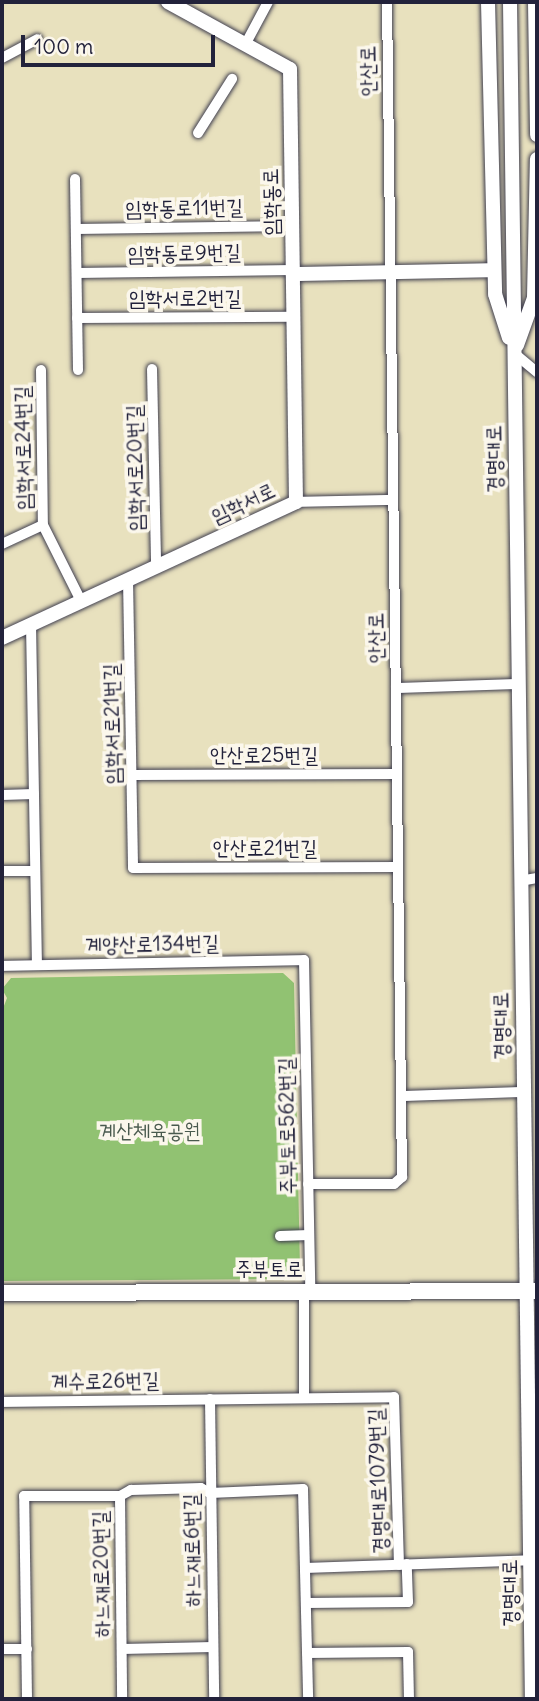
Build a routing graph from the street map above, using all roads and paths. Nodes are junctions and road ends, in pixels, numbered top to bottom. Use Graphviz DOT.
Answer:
graph roads {
  1 [pos="167,2"];
  2 [pos="268,2"];
  3 [pos="387,2"];
  4 [pos="488,2"];
  5 [pos="510,2"];
  6 [pos="535,2"];
  7 [pos="37,39"];
  8 [pos="245,45"];
  9 [pos="2,58"];
  10 [pos="232,79"];
  11 [pos="198,133"];
  12 [pos="537,135"];
  13 [pos="537,159"];
  14 [pos="75,178"];
  15 [pos="292,226"];
  16 [pos="76,229"];
  17 [pos="494,270"];
  18 [pos="293,272"];
  19 [pos="390,272"];
  20 [pos="77,273"];
  21 [pos="293,317"];
  22 [pos="77,318"];
  23 [pos="514,353"];
  24 [pos="152,369"];
  25 [pos="41,370"];
  26 [pos="78,370"];
  27 [pos="537,372"];
  28 [pos="393,500"];
  29 [pos="296,502"];
  30 [pos="43,525"];
  31 [pos="2,544"];
  32 [pos="156,566"];
  33 [pos="128,579"];
  34 [pos="81,601"];
  35 [pos="31,624"];
  36 [pos="2,638"];
  37 [pos="518,684"];
  38 [pos="396,688"];
  39 [pos="397,774"];
  40 [pos="132,775"];
  41 [pos="34,794"];
  42 [pos="2,795"];
  43 [pos="398,867"];
  44 [pos="133,868"];
  45 [pos="2,871"];
  46 [pos="35,871"];
  47 [pos="537,878"];
  48 [pos="520,881"];
  49 [pos="304,960"];
  50 [pos="2,965"];
  51 [pos="37,965"];
  52 [pos="523,1092"];
  53 [pos="402,1096"];
  54 [pos="524,1136"];
  55 [pos="537,1147"];
  56 [pos="308,1184"];
  57 [pos="279,1236"];
  58 [pos="309,1236"];
  59 [pos="307,1290"];
  60 [pos="532,1291"];
  61 [pos="2,1293"];
  62 [pos="394,1397"];
  63 [pos="304,1398"];
  64 [pos="210,1399"];
  65 [pos="2,1402"];
  66 [pos="210,1493"];
  67 [pos="120,1496"];
  68 [pos="530,1560"];
  69 [pos="403,1564"];
  70 [pos="305,1568"];
  71 [pos="534,1582"];
  72 [pos="306,1603"];
  73 [pos="213,1647"];
  74 [pos="2,1649"];
  75 [pos="27,1649"];
  76 [pos="122,1649"];
  77 [pos="307,1653"];
  78 [pos="27,1699"];
  79 [pos="122,1699"];
  80 [pos="214,1699"];
  81 [pos="308,1699"];
  82 [pos="409,1699"];
  83 [pos="532,1699"];
  1 -- 8 [label="street, 임학동로"];
  2 -- 8 [label="street"];
  3 -- 19 [label="street, 안산로"];
  4 -- 17 [label="street, 경명대로"];
  5 -- 23 [label="street, 경명대로"];
  6 -- 12 [label="street"];
  7 -- 9 [label="street"];
  8 -- 15 [label="street, 임학동로"];
  10 -- 11 [label="street"];
  13 -- 23 [label="street, 경명대로"];
  14 -- 16 [label="street"];
  15 -- 16 [label="street, 임학동로11번길"];
  15 -- 18 [label="street, 임학동로"];
  16 -- 20 [label="street"];
  17 -- 19 [label="street"];
  17 -- 23 [label="street, 경명대로"];
  18 -- 19 [label="street"];
  18 -- 20 [label="street, 임학동로9번길"];
  18 -- 21 [label="street, 임학서로"];
  19 -- 28 [label="street, 안산로"];
  20 -- 22 [label="street"];
  21 -- 22 [label="street, 임학서로2번길"];
  21 -- 29 [label="street, 임학서로"];
  22 -- 26 [label="street"];
  23 -- 27 [label="street"];
  23 -- 37 [label="street, 경명대로"];
  24 -- 32 [label="street, 임학서로20번길"];
  25 -- 30 [label="street, 임학서로24번길"];
  28 -- 29 [label="street"];
  28 -- 38 [label="street, 안산로"];
  29 -- 32 [label="street, 임학서로"];
  30 -- 31 [label="street, 임학서로24번길"];
  30 -- 34 [label="street, 임학서로24번길"];
  32 -- 33 [label="street, 임학서로"];
  33 -- 34 [label="street, 임학서로"];
  33 -- 40 [label="street, 임학서로21번길"];
  34 -- 35 [label="street, 임학서로"];
  35 -- 36 [label="street, 임학서로"];
  35 -- 41 [label="street"];
  37 -- 38 [label="street"];
  37 -- 48 [label="street, 경명대로"];
  38 -- 39 [label="street, 안산로"];
  39 -- 40 [label="street, 안산로25번길"];
  39 -- 43 [label="street, 안산로"];
  40 -- 44 [label="street, 임학서로21번길"];
  41 -- 42 [label="street"];
  41 -- 46 [label="street"];
  43 -- 44 [label="street, 안산로21번길"];
  43 -- 53 [label="street, 안산로"];
  45 -- 46 [label="street"];
  46 -- 51 [label="street"];
  47 -- 48 [label="street"];
  48 -- 52 [label="street, 경명대로"];
  49 -- 51 [label="street, 계양산로134번길"];
  49 -- 56 [label="street, 주부토로562번길"];
  50 -- 51 [label="street, 계양산로134번길"];
  52 -- 53 [label="street"];
  52 -- 54 [label="street, 경명대로"];
  53 -- 56 [label="street, 안산로"];
  54 -- 55 [label="street"];
  54 -- 60 [label="street, 경명대로"];
  56 -- 58 [label="street, 주부토로562번길"];
  57 -- 58 [label="street"];
  58 -- 59 [label="street, 주부토로562번길"];
  59 -- 60 [label="main road, 주부토로"];
  59 -- 61 [label="main road, 주부토로"];
  59 -- 63 [label="street, 주부토로562번길"];
  60 -- 68 [label="street, 경명대로"];
  62 -- 63 [label="street, 계수로26번길"];
  62 -- 69 [label="street, 경명대로1079번길"];
  63 -- 64 [label="street, 계수로26번길"];
  64 -- 65 [label="street, 계수로26번길"];
  64 -- 66 [label="street, 하느재로6번길"];
  66 -- 67 [label="street"];
  66 -- 70 [label="street"];
  66 -- 73 [label="street, 하느재로6번길"];
  67 -- 75 [label="street, 하느재로20번길"];
  67 -- 76 [label="street, 하느재로20번길"];
  68 -- 69 [label="street, 경명대로1079번길"];
  68 -- 71 [label="street, 경명대로"];
  69 -- 70 [label="street, 경명대로1079번길"];
  69 -- 72 [label="street, 경명대로1079번길"];
  70 -- 72 [label="street"];
  71 -- 83 [label="street, 경명대로"];
  72 -- 77 [label="street"];
  73 -- 76 [label="street"];
  73 -- 80 [label="street, 하느재로6번길"];
  74 -- 75 [label="street"];
  75 -- 78 [label="street, 하느재로20번길"];
  76 -- 79 [label="street, 하느재로20번길"];
  77 -- 81 [label="street"];
  77 -- 82 [label="street"];
}
